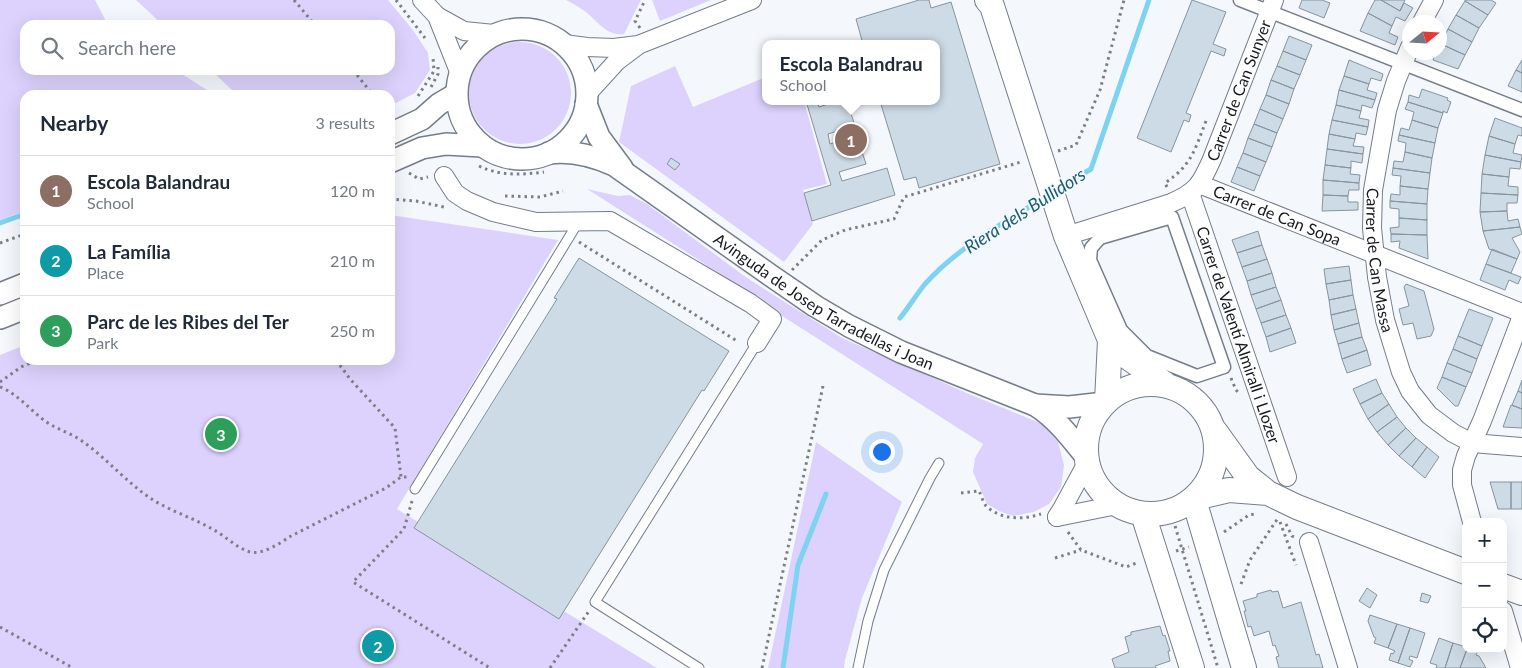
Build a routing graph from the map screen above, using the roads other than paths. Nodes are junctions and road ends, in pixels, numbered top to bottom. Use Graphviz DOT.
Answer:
graph roads {
  1 [pos="422,0"];
  2 [pos="752,0"];
  3 [pos="1240,0"];
  4 [pos="1434,0"];
  5 [pos="991,2"];
  6 [pos="1271,6"];
  7 [pos="1426,15"];
  8 [pos="437,16"];
  9 [pos="494,34"];
  10 [pos="643,43"];
  11 [pos="564,44"];
  12 [pos="1405,60"];
  13 [pos="1403,64"];
  14 [pos="458,84"];
  15 [pos="586,99"];
  16 [pos="1522,110"];
  17 [pos="395,132"];
  18 [pos="480,155"];
  19 [pos="395,160"];
  20 [pos="548,162"];
  21 [pos="626,172"];
  22 [pos="444,176"];
  23 [pos="1195,189"];
  24 [pos="579,221"];
  25 [pos="1064,228"];
  26 [pos="1375,254"];
  27 [pos="1090,260"];
  28 [pos="20,286"];
  29 [pos="0,294"];
  30 [pos="20,310"];
  31 [pos="1522,315"];
  32 [pos="0,318"];
  33 [pos="1110,340"];
  34 [pos="757,343"];
  35 [pos="1168,386"];
  36 [pos="1106,402"];
  37 [pos="1034,405"];
  38 [pos="1212,428"];
  39 [pos="1472,443"];
  40 [pos="1522,447"];
  41 [pos="1087,459"];
  42 [pos="939,463"];
  43 [pos="1287,477"];
  44 [pos="415,489"];
  45 [pos="1268,493"];
  46 [pos="1194,499"];
  47 [pos="1117,505"];
  48 [pos="1144,514"];
  49 [pos="1471,518"];
  50 [pos="1310,542"];
  51 [pos="1462,570"];
  52 [pos="1507,587"];
  53 [pos="1522,593"];
  54 [pos="1507,624"];
  55 [pos="699,668"];
  56 [pos="858,668"];
  57 [pos="1192,668"];
  58 [pos="1244,668"];
  59 [pos="1348,668"];
  60 [pos="1520,668"];
  1 -- 8 [label="street"];
  2 -- 10 [label="street"];
  3 -- 6 [label="street"];
  4 -- 7 [label="street"];
  5 -- 25 [label="main road"];
  6 -- 13 [label="street"];
  6 -- 23 [label="street, Carrer de Can Sunyer"];
  8 -- 9 [label="street"];
  8 -- 14 [label="street"];
  9 -- 11 [label="street"];
  9 -- 14 [label="street"];
  10 -- 11 [label="street"];
  10 -- 15 [label="street"];
  11 -- 15 [label="street"];
  12 -- 13 [label="street, Carrer de Can Massa"];
  13 -- 16 [label="street"];
  13 -- 26 [label="street, Carrer de Can Massa"];
  14 -- 17 [label="street"];
  14 -- 18 [label="street"];
  15 -- 20 [label="street"];
  15 -- 21 [label="street, Avinguda de Josep Tarradellas i Joan"];
  18 -- 19 [label="street"];
  18 -- 20 [label="street"];
  20 -- 21 [label="street, Avinguda de Josep Tarradellas i Joan"];
  21 -- 37 [label="street, Avinguda de Josep Tarradellas i Joan"];
  22 -- 24 [label="street"];
  23 -- 25 [label="street"];
  23 -- 26 [label="street, Carrer de Can Sopa"];
  23 -- 43 [label="street, Carrer de Valentí Almirall i Llozer"];
  24 -- 34 [label="street"];
  24 -- 44 [label="lane"];
  25 -- 33 [label="main road"];
  26 -- 31 [label="street, Carrer de Can Sopa"];
  26 -- 39 [label="street, Carrer de Can Massa"];
  27 -- 27 [label="street"];
  28 -- 29 [label="street"];
  30 -- 32 [label="street"];
  31 -- 39 [label="street"];
  33 -- 35 [label="main road"];
  33 -- 36 [label="main road"];
  34 -- 55 [label="lane"];
  35 -- 36 [label="main road"];
  35 -- 38 [label="main road"];
  36 -- 37 [label="street, Avinguda de Josep Tarradellas i Joan"];
  36 -- 41 [label="main road"];
  37 -- 41 [label="street, Avinguda de Josep Tarradellas i Joan"];
  38 -- 45 [label="main road"];
  38 -- 46 [label="main road"];
  39 -- 40 [label="street"];
  39 -- 49 [label="street"];
  41 -- 47 [label="main road"];
  41 -- 47 [label="street"];
  42 -- 56 [label="lane"];
  45 -- 46 [label="main road"];
  45 -- 51 [label="main road"];
  46 -- 48 [label="main road"];
  46 -- 58 [label="main road"];
  47 -- 48 [label="main road"];
  48 -- 57 [label="main road"];
  50 -- 59 [label="street"];
  52 -- 53 [label="main road"];
  54 -- 60 [label="street"];
}
